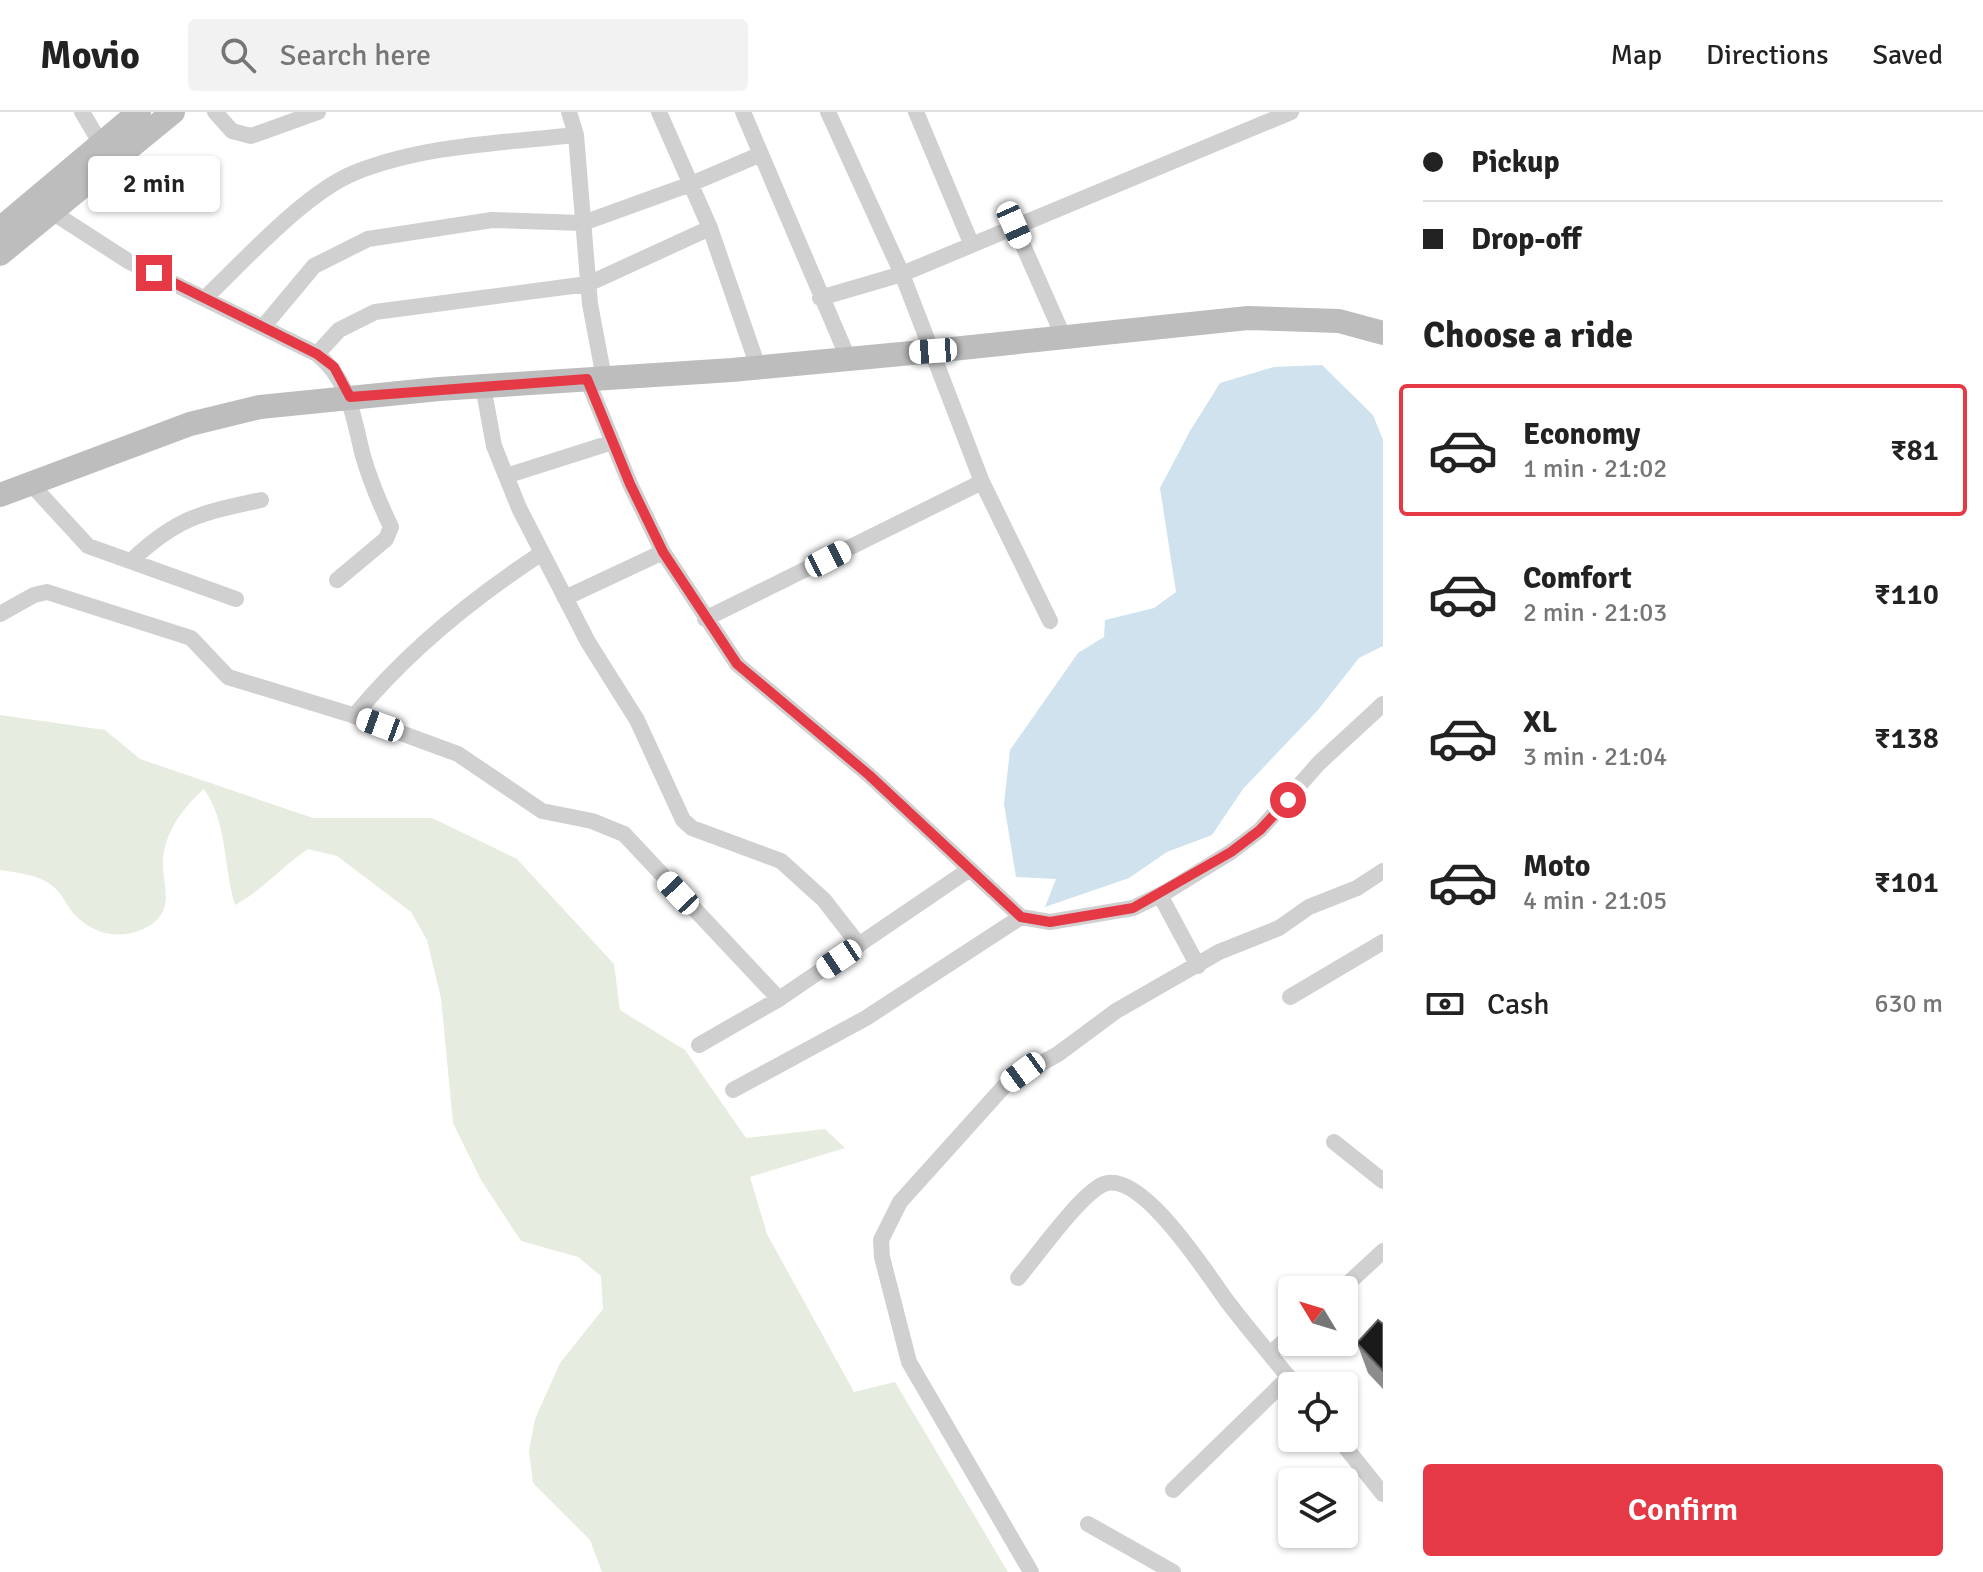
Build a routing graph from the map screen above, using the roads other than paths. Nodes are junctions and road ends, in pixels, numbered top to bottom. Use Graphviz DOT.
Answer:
graph roads {
  1 [pos="82,112"];
  2 [pos="139,112"];
  3 [pos="173,112"];
  4 [pos="215,112"];
  5 [pos="318,112"];
  6 [pos="569,112"];
  7 [pos="659,112"];
  8 [pos="743,112"];
  9 [pos="828,112"];
  10 [pos="916,112"];
  11 [pos="1291,112"];
  12 [pos="576,135"];
  13 [pos="101,144"];
  14 [pos="761,154"];
  15 [pos="691,184"];
  16 [pos="52,212"];
  17 [pos="583,223"];
  18 [pos="1014,225"];
  19 [pos="710,228"];
  20 [pos="0,229"];
  21 [pos="971,243"];
  22 [pos="0,254"];
  23 [pos="902,274"];
  24 [pos="588,284"];
  25 [pos="205,298"];
  26 [pos="820,298"];
  27 [pos="263,327"];
  28 [pos="1383,333"];
  29 [pos="1064,338"];
  30 [pos="933,351"];
  31 [pos="317,354"];
  32 [pos="848,358"];
  33 [pos="758,367"];
  34 [pos="596,379"];
  35 [pos="483,386"];
  36 [pos="350,397"];
  37 [pos="613,442"];
  38 [pos="506,476"];
  39 [pos="982,482"];
  40 [pos="30,483"];
  41 [pos="0,495"];
  42 [pos="261,500"];
  43 [pos="663,552"];
  44 [pos="542,553"];
  45 [pos="132,560"];
  46 [pos="337,580"];
  47 [pos="565,598"];
  48 [pos="236,599"];
  49 [pos="0,614"];
  50 [pos="705,619"];
  51 [pos="1050,621"];
  52 [pos="1383,704"];
  53 [pos="354,716"];
  54 [pos="970,869"];
  55 [pos="1383,871"];
  56 [pos="1160,895"];
  57 [pos="1021,917"];
  58 [pos="1383,942"];
  59 [pos="859,945"];
  60 [pos="1198,966"];
  61 [pos="1290,997"];
  62 [pos="779,999"];
  63 [pos="699,1045"];
  64 [pos="733,1090"];
  65 [pos="1334,1142"];
  66 [pos="1383,1181"];
  67 [pos="1383,1251"];
  68 [pos="1356,1276"];
  69 [pos="1018,1278"];
  70 [pos="1278,1347"];
  71 [pos="1270,1354"];
  72 [pos="1284,1372"];
  73 [pos="1278,1395"];
  74 [pos="1349,1452"];
  75 [pos="1173,1490"];
  76 [pos="1383,1494"];
  77 [pos="1088,1524"];
  78 [pos="1031,1572"];
  79 [pos="1173,1572"];
  1 -- 13 [label="street"];
  2 -- 13 [label="street"];
  3 -- 16 [label="street"];
  4 -- 5 [label="street"];
  6 -- 12 [label="street"];
  7 -- 15 [label="street"];
  8 -- 14 [label="street"];
  9 -- 23 [label="street"];
  10 -- 21 [label="street"];
  11 -- 18 [label="street"];
  12 -- 17 [label="street"];
  12 -- 25 [label="street"];
  13 -- 20 [label="street"];
  14 -- 15 [label="street"];
  14 -- 26 [label="street"];
  15 -- 17 [label="street"];
  15 -- 19 [label="street"];
  16 -- 22 [label="street"];
  16 -- 25 [label="street"];
  17 -- 24 [label="street"];
  17 -- 27 [label="street"];
  18 -- 21 [label="street"];
  18 -- 29 [label="street"];
  19 -- 24 [label="street"];
  19 -- 33 [label="street"];
  21 -- 23 [label="street"];
  23 -- 26 [label="street"];
  23 -- 30 [label="street"];
  24 -- 31 [label="street"];
  24 -- 34 [label="street"];
  25 -- 27 [label="street"];
  26 -- 32 [label="street"];
  27 -- 31 [label="street"];
  28 -- 29 [label="street"];
  29 -- 30 [label="street"];
  30 -- 32 [label="street"];
  30 -- 39 [label="street"];
  31 -- 36 [label="street"];
  32 -- 33 [label="street"];
  33 -- 34 [label="street"];
  34 -- 35 [label="street"];
  34 -- 37 [label="street"];
  35 -- 36 [label="street"];
  35 -- 38 [label="street"];
  36 -- 40 [label="street"];
  36 -- 46 [label="street"];
  37 -- 38 [label="street"];
  37 -- 43 [label="street"];
  38 -- 44 [label="street"];
  39 -- 50 [label="street"];
  39 -- 51 [label="street"];
  40 -- 41 [label="street"];
  40 -- 45 [label="street"];
  42 -- 45 [label="street"];
  43 -- 47 [label="street"];
  43 -- 50 [label="street"];
  44 -- 47 [label="street"];
  44 -- 53 [label="street"];
  45 -- 48 [label="street"];
  47 -- 59 [label="street"];
  49 -- 53 [label="street"];
  50 -- 54 [label="street"];
  52 -- 56 [label="street"];
  53 -- 62 [label="street"];
  54 -- 57 [label="street"];
  54 -- 59 [label="street"];
  55 -- 60 [label="street"];
  56 -- 57 [label="street"];
  56 -- 60 [label="street"];
  57 -- 64 [label="street"];
  58 -- 61 [label="street"];
  59 -- 62 [label="street"];
  60 -- 78 [label="street"];
  62 -- 63 [label="street"];
  65 -- 66 [label="street"];
  67 -- 68 [label="street"];
  69 -- 71 [label="street"];
  70 -- 71 [label="street"];
  71 -- 72 [label="street"];
  73 -- 75 [label="street"];
  74 -- 76 [label="street"];
  77 -- 79 [label="street"];
}
